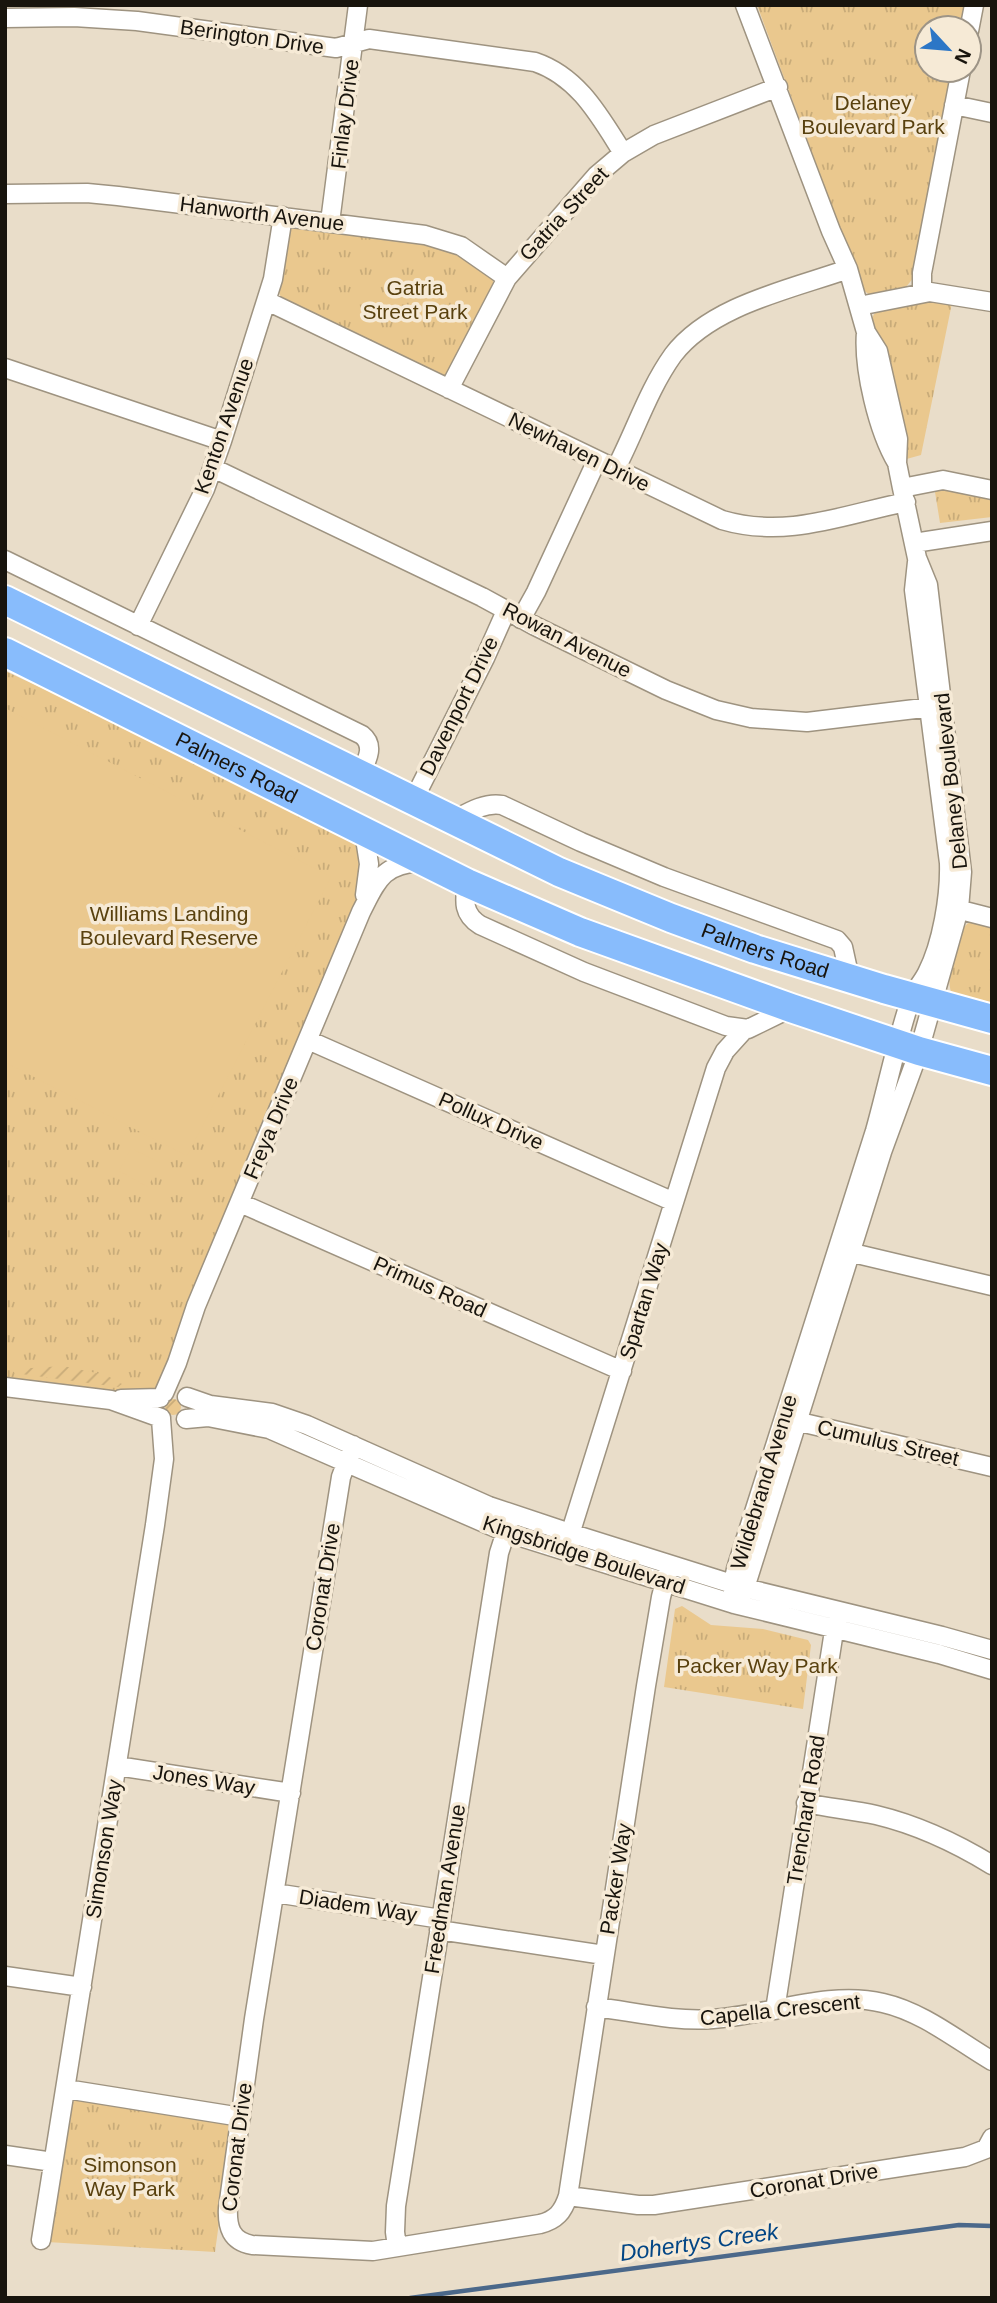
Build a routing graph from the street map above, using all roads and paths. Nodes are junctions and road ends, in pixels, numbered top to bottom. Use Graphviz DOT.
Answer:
graph roads {
  1 [pos="358,5"];
  2 [pos="746,5"];
  3 [pos="5,18"];
  4 [pos="353,44"];
  5 [pos="958,84"];
  6 [pos="778,88"];
  7 [pos="954,105"];
  8 [pos="992,113"];
  9 [pos="624,153"];
  10 [pos="5,194"];
  11 [pos="283,216"];
  12 [pos="330,222"];
  13 [pos="848,269"];
  14 [pos="507,278"];
  15 [pos="922,293"];
  16 [pos="267,301"];
  17 [pos="992,302"];
  18 [pos="859,306"];
  19 [pos="5,368"];
  20 [pos="449,389"];
  21 [pos="222,441"];
  22 [pos="597,460"];
  23 [pos="213,468"];
  24 [pos="615,470"];
  25 [pos="992,489"];
  26 [pos="904,495"];
  27 [pos="992,531"];
  28 [pos="916,550"];
  29 [pos="5,560"];
  30 [pos="5,600"];
  31 [pos="513,615"];
  32 [pos="138,626"];
  33 [pos="5,652"];
  34 [pos="936,706"];
  35 [pos="360,775"];
  36 [pos="413,801"];
  37 [pos="365,832"];
  38 [pos="424,862"];
  39 [pos="467,883"];
  40 [pos="952,908"];
  41 [pos="361,912"];
  42 [pos="992,918"];
  43 [pos="923,1000"];
  44 [pos="791,1008"];
  45 [pos="992,1019"];
  46 [pos="710,1020"];
  47 [pos="744,1030"];
  48 [pos="308,1040"];
  49 [pos="908,1047"];
  50 [pos="716,1068"];
  51 [pos="992,1071"];
  52 [pos="674,1202"];
  53 [pos="240,1203"];
  54 [pos="843,1251"];
  55 [pos="992,1286"];
  56 [pos="184,1344"];
  57 [pos="622,1371"];
  58 [pos="5,1387"];
  59 [pos="162,1396"];
  60 [pos="186,1396"];
  61 [pos="111,1400"];
  62 [pos="161,1419"];
  63 [pos="790,1420"];
  64 [pos="184,1421"];
  65 [pos="353,1445"];
  66 [pos="164,1459"];
  67 [pos="346,1462"];
  68 [pos="992,1467"];
  69 [pos="458,1491"];
  70 [pos="450,1509"];
  71 [pos="512,1514"];
  72 [pos="505,1532"];
  73 [pos="568,1542"];
  74 [pos="670,1564"];
  75 [pos="664,1582"];
  76 [pos="739,1586"];
  77 [pos="734,1604"];
  78 [pos="836,1620"];
  79 [pos="941,1645"];
  80 [pos="992,1650"];
  81 [pos="992,1670"];
  82 [pos="117,1766"];
  83 [pos="291,1793"];
  84 [pos="806,1803"];
  85 [pos="992,1865"];
  86 [pos="275,1893"];
  87 [pos="440,1924"];
  88 [pos="604,1955"];
  89 [pos="5,1976"];
  90 [pos="82,1987"];
  91 [pos="596,2007"];
  92 [pos="775,2010"];
  93 [pos="992,2062"];
  94 [pos="66,2089"];
  95 [pos="241,2117"];
  96 [pos="992,2138"];
  97 [pos="5,2155"];
  98 [pos="53,2162"];
  99 [pos="568,2196"];
  100 [pos="41,2240"];
  101 [pos="397,2247"];
  1 -- 4 [label="street, Finlay Drive"];
  2 -- 6 [label="street, Delaney Boulevard"];
  3 -- 4 [label="street, Berington Drive"];
  4 -- 9 [label="street, Berington Drive"];
  4 -- 12 [label="street, Finlay Drive"];
  5 -- 7 [label="street"];
  6 -- 9 [label="street, Gatria Street"];
  6 -- 13 [label="street, Delaney Boulevard"];
  7 -- 8 [label="street"];
  7 -- 15 [label="street"];
  9 -- 14 [label="street, Gatria Street"];
  10 -- 11 [label="street, Hanworth Avenue"];
  11 -- 12 [label="street, Hanworth Avenue"];
  11 -- 16 [label="street, Kenton Avenue"];
  12 -- 14 [label="street, Hanworth Avenue"];
  13 -- 18 [label="street, Delaney Boulevard"];
  13 -- 24 [label="street"];
  14 -- 20 [label="street, Gatria Street"];
  15 -- 17 [label="street"];
  15 -- 18 [label="street"];
  16 -- 20 [label="street, Newhaven Drive"];
  16 -- 21 [label="street, Kenton Avenue"];
  18 -- 26 [label="street, Delaney Boulevard"];
  19 -- 21 [label="street"];
  20 -- 22 [label="street, Newhaven Drive"];
  21 -- 23 [label="street, Kenton Avenue"];
  22 -- 24 [label="street, Newhaven Drive"];
  22 -- 31 [label="street, Davenport Drive"];
  23 -- 31 [label="street, Rowan Avenue"];
  23 -- 32 [label="street, Kenton Avenue"];
  24 -- 26 [label="street, Newhaven Drive"];
  25 -- 26 [label="street, Newhaven Drive"];
  26 -- 28 [label="street, Delaney Boulevard"];
  27 -- 28 [label="street"];
  28 -- 34 [label="street, Delaney Boulevard"];
  29 -- 32 [label="street"];
  30 -- 35 [label="highway, Palmers Road"];
  31 -- 34 [label="street, Rowan Avenue"];
  31 -- 36 [label="street, Davenport Drive"];
  32 -- 35 [label="street"];
  33 -- 37 [label="highway, Palmers Road"];
  34 -- 40 [label="street, Delaney Boulevard"];
  35 -- 36 [label="highway, Palmers Road"];
  36 -- 43 [label="highway, Palmers Road"];
  37 -- 38 [label="highway, Palmers Road"];
  37 -- 41 [label="street, Freya Drive"];
  38 -- 39 [label="highway, Palmers Road"];
  38 -- 41 [label="street, Freya Drive"];
  39 -- 44 [label="highway, Palmers Road"];
  39 -- 46 [label="street"];
  40 -- 42 [label="street"];
  40 -- 43 [label="street, Delaney Boulevard"];
  41 -- 48 [label="street, Freya Drive"];
  43 -- 45 [label="highway, Palmers Road"];
  43 -- 49 [label="street, Wildebrand Avenue"];
  44 -- 47 [label="street"];
  44 -- 49 [label="highway, Palmers Road"];
  46 -- 47 [label="street"];
  46 -- 50 [label="street, Spartan Way"];
  47 -- 50 [label="street, Spartan Way"];
  48 -- 52 [label="street, Pollux Drive"];
  48 -- 53 [label="street, Freya Drive"];
  49 -- 51 [label="highway, Palmers Road"];
  49 -- 54 [label="street, Wildebrand Avenue"];
  50 -- 52 [label="street, Spartan Way"];
  52 -- 57 [label="street, Spartan Way"];
  53 -- 56 [label="street, Freya Drive"];
  53 -- 57 [label="street, Primus Road"];
  54 -- 55 [label="street"];
  54 -- 63 [label="street, Wildebrand Avenue"];
  56 -- 59 [label="street, Freya Drive"];
  56 -- 60 [label="street, Freya Drive"];
  57 -- 73 [label="street, Spartan Way"];
  58 -- 61 [label="street"];
  59 -- 60 [label="street"];
  59 -- 61 [label="street"];
  59 -- 62 [label="street"];
  60 -- 64 [label="street"];
  60 -- 65 [label="street, Kingsbridge Boulevard"];
  61 -- 62 [label="street"];
  62 -- 64 [label="street"];
  62 -- 66 [label="street, Simonson Way"];
  63 -- 68 [label="street, Cumulus Street"];
  63 -- 76 [label="street, Wildebrand Avenue"];
  64 -- 66 [label="street, Simonson Way"];
  64 -- 67 [label="street, Kingsbridge Boulevard"];
  65 -- 67 [label="street, Coronat Drive"];
  65 -- 69 [label="street, Kingsbridge Boulevard"];
  66 -- 82 [label="street, Simonson Way"];
  67 -- 70 [label="street, Kingsbridge Boulevard"];
  67 -- 83 [label="street, Coronat Drive"];
  69 -- 70 [label="street"];
  69 -- 71 [label="street, Kingsbridge Boulevard"];
  70 -- 72 [label="street, Kingsbridge Boulevard"];
  71 -- 72 [label="street, Freedman Avenue"];
  71 -- 73 [label="street, Kingsbridge Boulevard"];
  72 -- 73 [label="street, Kingsbridge Boulevard"];
  72 -- 87 [label="street, Freedman Avenue"];
  73 -- 74 [label="street, Kingsbridge Boulevard"];
  73 -- 75 [label="street, Kingsbridge Boulevard"];
  74 -- 75 [label="street, Packer Way"];
  74 -- 76 [label="street, Kingsbridge Boulevard"];
  75 -- 77 [label="street, Kingsbridge Boulevard"];
  75 -- 88 [label="street, Packer Way"];
  76 -- 77 [label="street, Wildebrand Avenue"];
  76 -- 78 [label="street, Kingsbridge Boulevard"];
  77 -- 78 [label="street, Kingsbridge Boulevard"];
  78 -- 79 [label="street, Kingsbridge Boulevard"];
  78 -- 84 [label="street, Trenchard Road"];
  79 -- 80 [label="street, Kingsbridge Boulevard"];
  79 -- 81 [label="street, Kingsbridge Boulevard"];
  82 -- 83 [label="street, Jones Way"];
  82 -- 90 [label="street, Simonson Way"];
  83 -- 86 [label="street, Coronat Drive"];
  84 -- 85 [label="street"];
  84 -- 92 [label="street, Trenchard Road"];
  86 -- 87 [label="street, Diadem Way"];
  86 -- 95 [label="street, Coronat Drive"];
  87 -- 88 [label="street, Diadem Way"];
  87 -- 101 [label="street, Freedman Avenue"];
  88 -- 91 [label="street, Packer Way"];
  89 -- 90 [label="street"];
  90 -- 94 [label="street, Simonson Way"];
  91 -- 92 [label="street, Capella Crescent"];
  91 -- 99 [label="street, Packer Way"];
  92 -- 93 [label="street, Capella Crescent"];
  94 -- 95 [label="street"];
  94 -- 98 [label="street, Simonson Way"];
  95 -- 101 [label="street, Coronat Drive"];
  96 -- 99 [label="street, Coronat Drive"];
  97 -- 98 [label="street"];
  98 -- 100 [label="street, Simonson Way"];
  99 -- 101 [label="street, Coronat Drive"];
}
